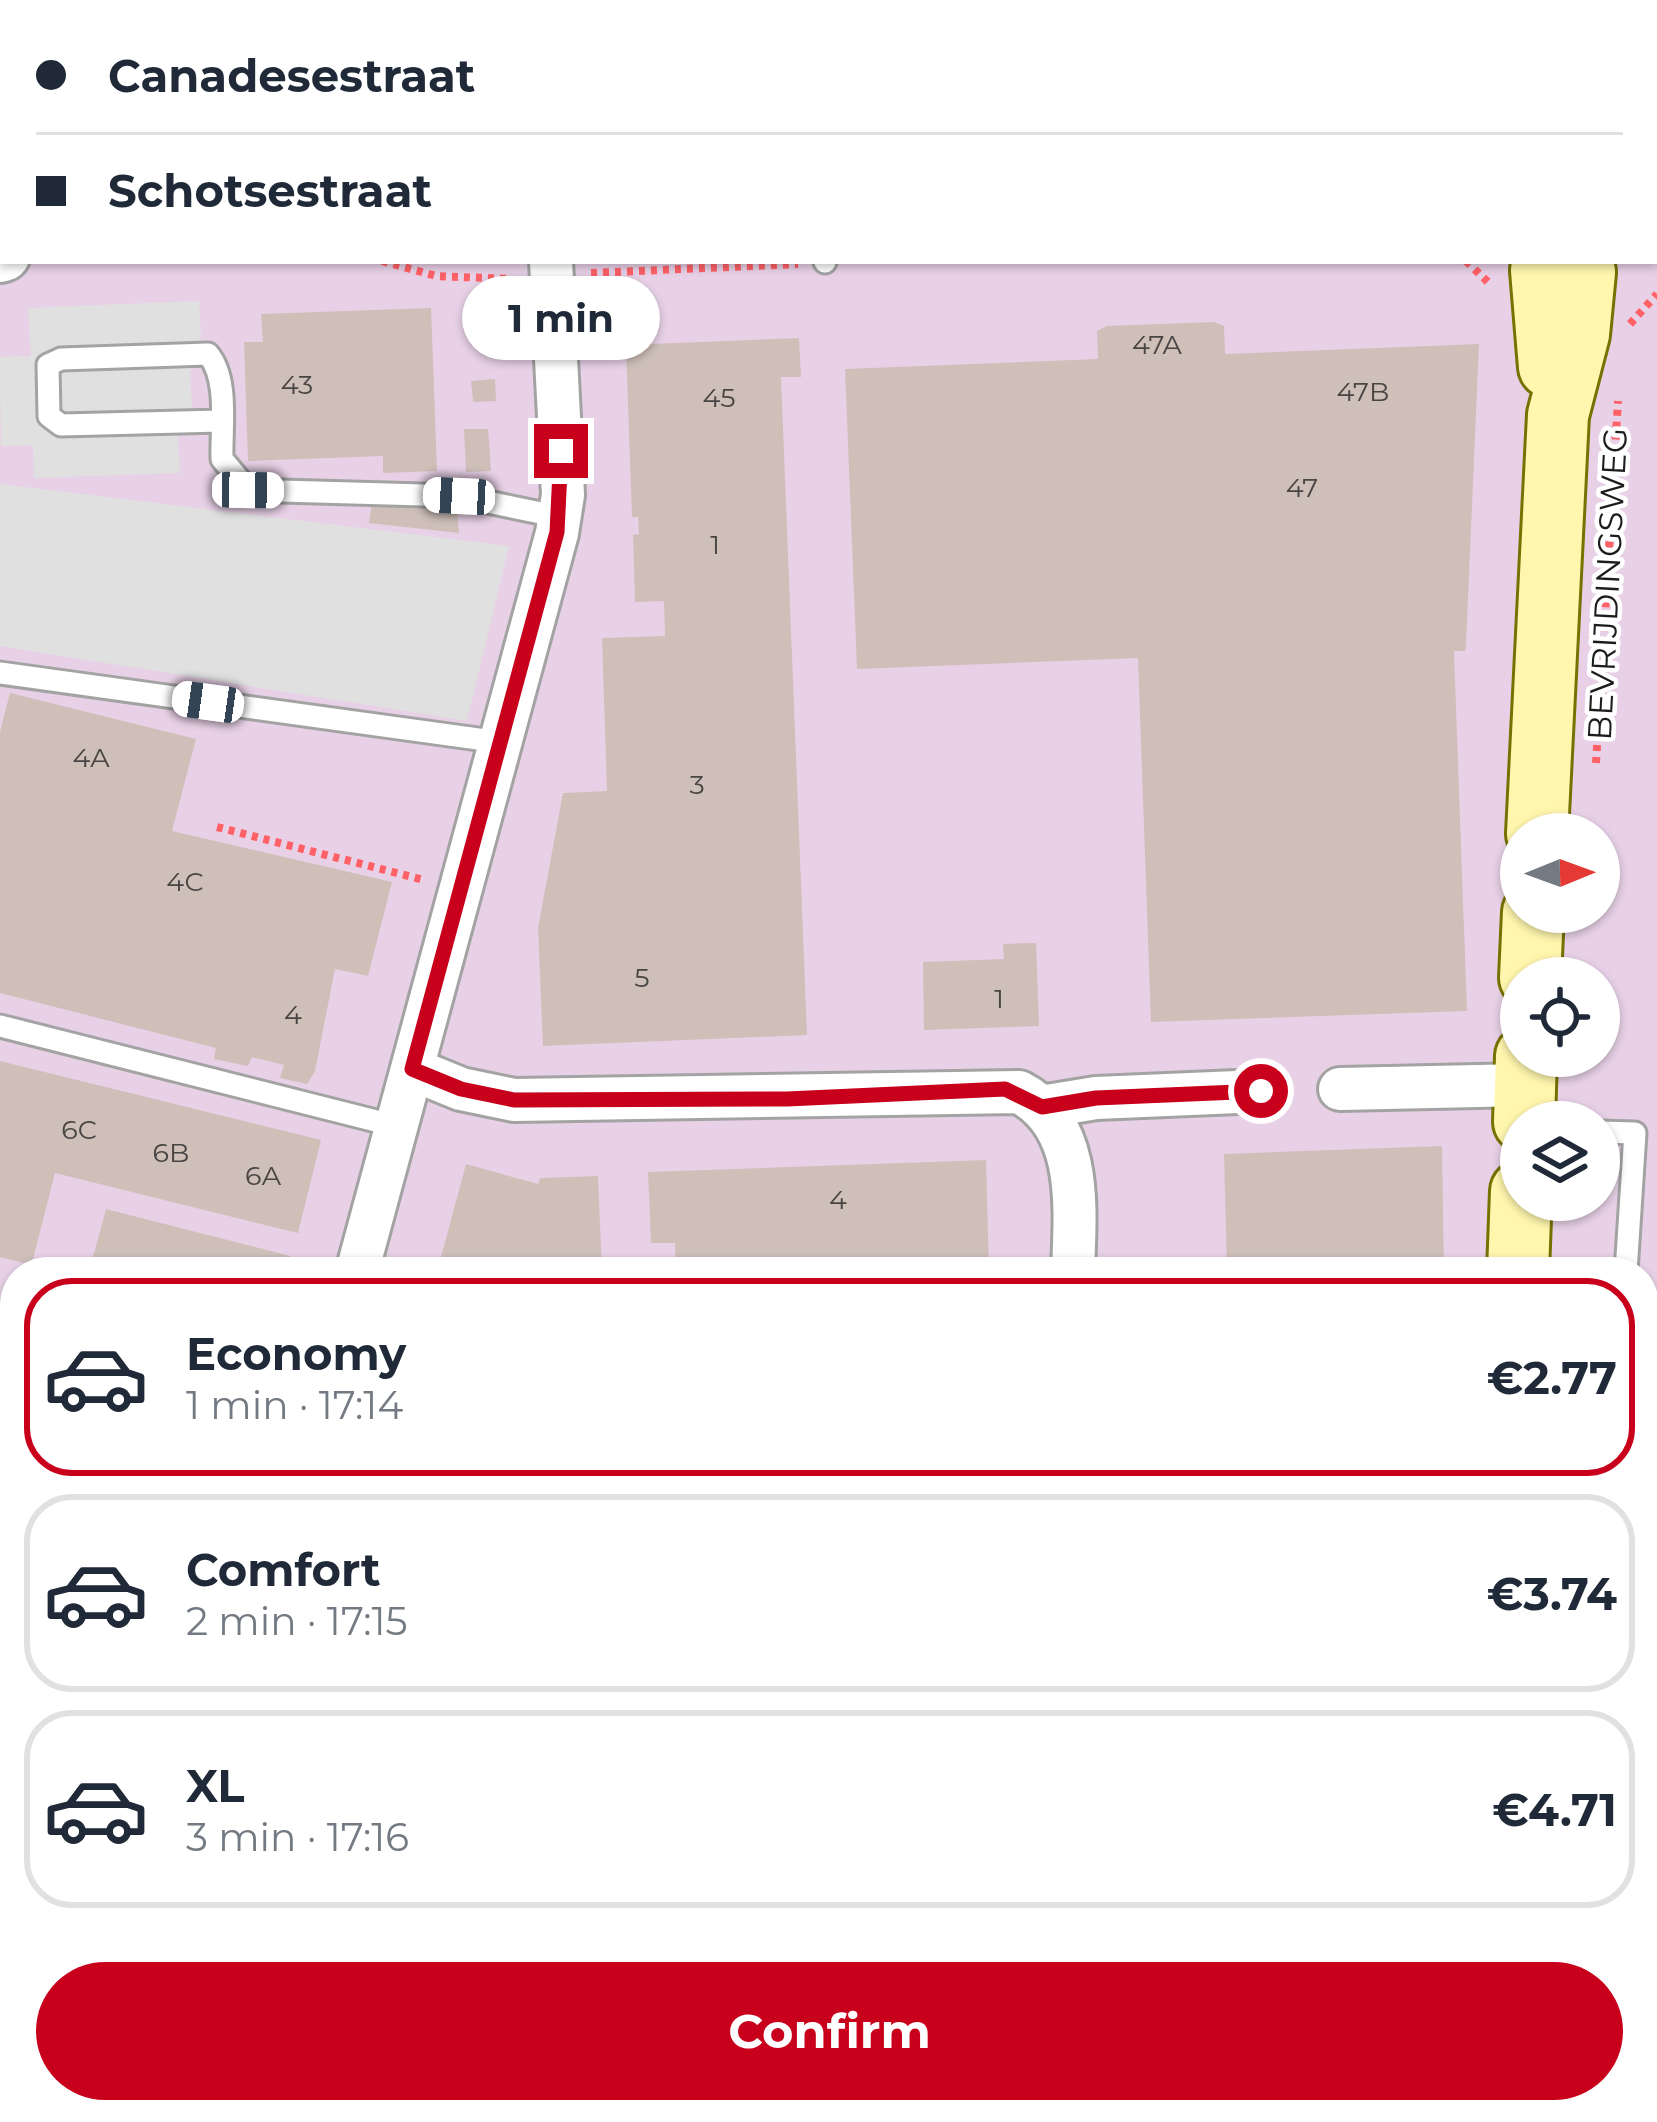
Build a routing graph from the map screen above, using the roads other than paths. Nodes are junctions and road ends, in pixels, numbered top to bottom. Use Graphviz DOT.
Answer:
graph roads {
  1 [pos="1565,266"];
  2 [pos="552,268"];
  3 [pos="221,421"];
  4 [pos="560,517"];
  5 [pos="0,673"];
  6 [pos="500,742"];
  7 [pos="1538,813"];
  8 [pos="0,1026"];
  9 [pos="412,1069"];
  10 [pos="1525,1088"];
  11 [pos="1340,1089"];
  12 [pos="1261,1091"];
  13 [pos="1042,1107"];
  14 [pos="396,1126"];
  15 [pos="1620,1133"];
  16 [pos="1520,1221"];
  17 [pos="361,1257"];
  18 [pos="1072,1257"];
  19 [pos="1519,1257"];
  20 [pos="1627,1257"];
  1 -- 7 [label="main road, BEVRIJDINGSWEG"];
  2 -- 4 [label="street"];
  3 -- 3 [label="lane"];
  3 -- 4 [label="lane"];
  4 -- 6 [label="street"];
  5 -- 6 [label="lane"];
  6 -- 9 [label="street"];
  8 -- 14 [label="lane"];
  9 -- 13 [label="street"];
  9 -- 14 [label="street"];
  10 -- 11 [label="street"];
  12 -- 13 [label="street"];
  13 -- 18 [label="street"];
  14 -- 17 [label="street"];
  15 -- 20 [label="lane"];
  16 -- 19 [label="main road"];
}
